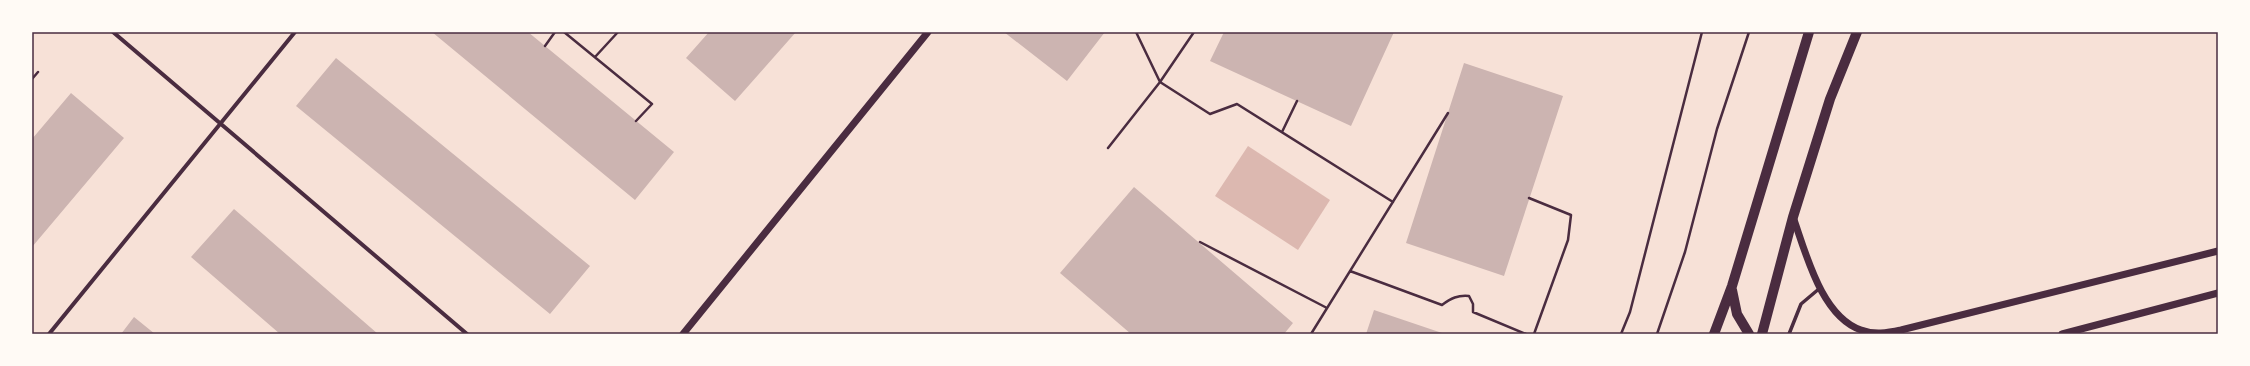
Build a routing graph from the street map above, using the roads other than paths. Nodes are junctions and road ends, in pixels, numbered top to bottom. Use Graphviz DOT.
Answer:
graph roads {
  1 [pos="113,32"];
  2 [pos="295,32"];
  3 [pos="928,32"];
  4 [pos="1809,32"];
  5 [pos="1857,32"];
  6 [pos="221,124"];
  7 [pos="1794,217"];
  8 [pos="2218,251"];
  9 [pos="1732,286"];
  10 [pos="1821,287"];
  11 [pos="2218,293"];
  12 [pos="49,334"];
  13 [pos="467,334"];
  14 [pos="683,334"];
  15 [pos="1714,334"];
  16 [pos="1749,334"];
  17 [pos="1762,334"];
  18 [pos="1789,334"];
  19 [pos="2062,334"];
  1 -- 6 [label="street"];
  2 -- 6 [label="street"];
  3 -- 14 [label="street"];
  4 -- 9 [label="main road"];
  5 -- 7 [label="main road"];
  6 -- 12 [label="street"];
  6 -- 13 [label="street"];
  7 -- 10 [label="street"];
  7 -- 17 [label="main road"];
  8 -- 10 [label="street"];
  9 -- 15 [label="main road"];
  9 -- 16 [label="main road"];
  10 -- 18 [label="street"];
  11 -- 19 [label="street"];
}
